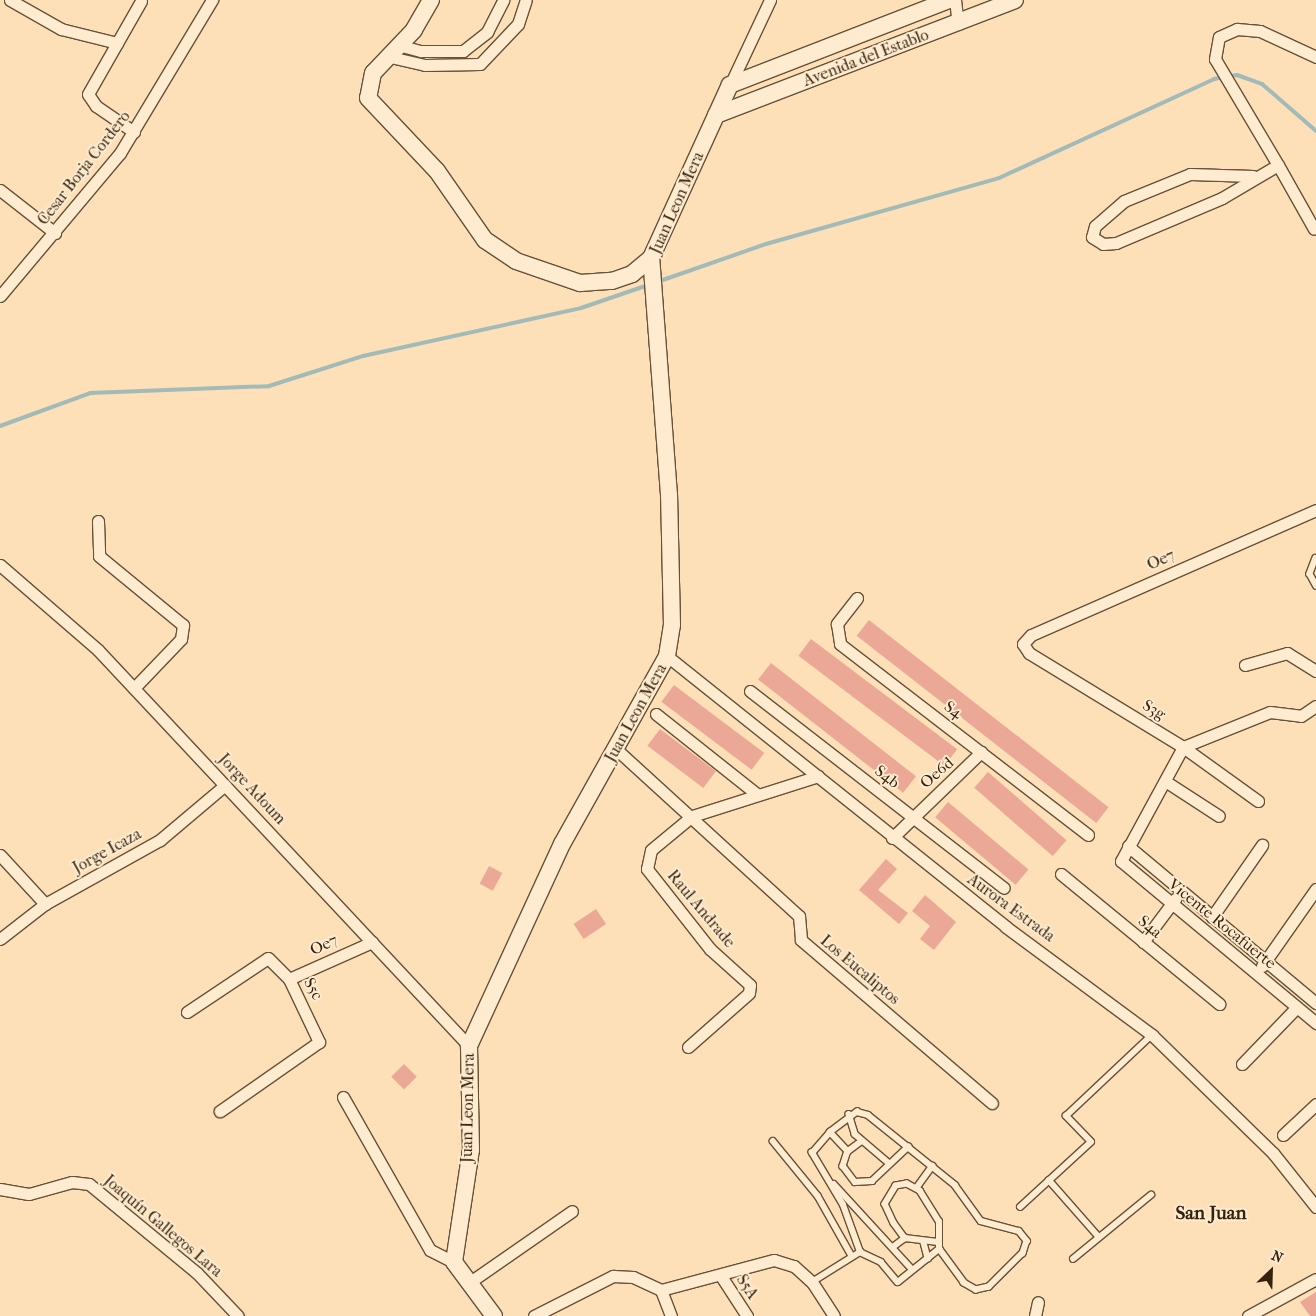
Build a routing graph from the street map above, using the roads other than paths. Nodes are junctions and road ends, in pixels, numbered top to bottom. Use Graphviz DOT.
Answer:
graph roads {
  1 [pos="10,0"];
  2 [pos="212,0"];
  3 [pos="431,0"];
  4 [pos="504,0"];
  5 [pos="526,0"];
  6 [pos="770,0"];
  7 [pos="949,0"];
  8 [pos="955,0"];
  9 [pos="1016,0"];
  10 [pos="141,1"];
  11 [pos="958,24"];
  12 [pos="117,44"];
  13 [pos="398,45"];
  14 [pos="386,56"];
  15 [pos="1316,57"];
  16 [pos="730,85"];
  17 [pos="716,115"];
  18 [pos="134,132"];
  19 [pos="1278,165"];
  20 [pos="1253,176"];
  21 [pos="0,190"];
  22 [pos="1314,229"];
  23 [pos="55,233"];
  24 [pos="651,258"];
  25 [pos="0,296"];
  26 [pos="1314,513"];
  27 [pos="98,521"];
  28 [pos="1316,558"];
  29 [pos="0,565"];
  30 [pos="1316,584"];
  31 [pos="857,598"];
  32 [pos="1024,644"];
  33 [pos="667,656"];
  34 [pos="1245,665"];
  35 [pos="1316,671"];
  36 [pos="134,688"];
  37 [pos="750,691"];
  38 [pos="1316,706"];
  39 [pos="656,714"];
  40 [pos="1183,747"];
  41 [pos="616,749"];
  42 [pos="981,752"];
  43 [pos="818,776"];
  44 [pos="1165,781"];
  45 [pos="226,785"];
  46 [pos="758,795"];
  47 [pos="1258,800"];
  48 [pos="692,816"];
  49 [pos="912,816"];
  50 [pos="1218,816"];
  51 [pos="1088,835"];
  52 [pos="892,838"];
  53 [pos="1262,845"];
  54 [pos="1128,846"];
  55 [pos="0,855"];
  56 [pos="1061,874"];
  57 [pos="1004,888"];
  58 [pos="1316,889"];
  59 [pos="1181,891"];
  60 [pos="45,904"];
  61 [pos="1172,904"];
  62 [pos="1212,917"];
  63 [pos="0,939"];
  64 [pos="372,942"];
  65 [pos="1143,942"];
  66 [pos="1266,961"];
  67 [pos="1257,973"];
  68 [pos="289,979"];
  69 [pos="1314,998"];
  70 [pos="1219,1004"];
  71 [pos="1297,1007"];
  72 [pos="187,1012"];
  73 [pos="1316,1023"];
  74 [pos="1152,1034"];
  75 [pos="469,1046"];
  76 [pos="688,1047"];
  77 [pos="1242,1064"];
  78 [pos="343,1098"];
  79 [pos="992,1103"];
  80 [pos="1316,1104"];
  81 [pos="220,1111"];
  82 [pos="849,1114"];
  83 [pos="830,1132"];
  84 [pos="1283,1135"];
  85 [pos="773,1141"];
  86 [pos="862,1141"];
  87 [pos="908,1147"];
  88 [pos="848,1151"];
  89 [pos="889,1162"];
  90 [pos="932,1166"];
  91 [pos="828,1177"];
  92 [pos="1049,1180"];
  93 [pos="917,1187"];
  94 [pos="0,1189"];
  95 [pos="1151,1195"];
  96 [pos="1020,1207"];
  97 [pos="1316,1207"];
  98 [pos="572,1210"];
  99 [pos="1099,1237"];
  100 [pos="905,1238"];
  101 [pos="936,1242"];
  102 [pos="924,1243"];
  103 [pos="893,1247"];
  104 [pos="939,1249"];
  105 [pos="860,1252"];
  106 [pos="852,1256"];
  107 [pos="928,1258"];
  108 [pos="1073,1259"];
  109 [pos="454,1262"];
  110 [pos="912,1269"];
  111 [pos="721,1276"];
  112 [pos="1316,1279"];
  113 [pos="470,1282"];
  114 [pos="812,1282"];
  115 [pos="661,1290"];
  116 [pos="1038,1302"];
  117 [pos="238,1316"];
  118 [pos="494,1316"];
  119 [pos="534,1316"];
  120 [pos="671,1316"];
  121 [pos="747,1316"];
  122 [pos="834,1316"];
  123 [pos="1035,1316"];
  124 [pos="1248,1316"];
  1 -- 12 [label="street"];
  2 -- 18 [label="street, Cesar Borja Cordero"];
  3 -- 13 [label="street"];
  4 -- 13 [label="street"];
  5 -- 14 [label="street"];
  6 -- 16 [label="street, Juan Leon Mera"];
  7 -- 16 [label="street, Avenida del Establo"];
  8 -- 11 [label="street"];
  9 -- 11 [label="street, Avenida del Establo"];
  10 -- 12 [label="street"];
  11 -- 17 [label="street, Avenida del Establo"];
  12 -- 18 [label="street"];
  13 -- 14 [label="street"];
  14 -- 24 [label="street"];
  15 -- 19 [label="street"];
  16 -- 17 [label="street, Juan Leon Mera"];
  17 -- 24 [label="street, Juan Leon Mera"];
  18 -- 23 [label="street, Cesar Borja Cordero"];
  19 -- 20 [label="street"];
  19 -- 22 [label="street"];
  20 -- 20 [label="street"];
  21 -- 23 [label="street"];
  23 -- 25 [label="street, Cesar Borja Cordero"];
  24 -- 33 [label="street, Juan Leon Mera"];
  26 -- 32 [label="street, Oe7"];
  27 -- 36 [label="street"];
  28 -- 30 [label="lane"];
  29 -- 36 [label="street, Jorge Adoum"];
  31 -- 42 [label="street, S4"];
  32 -- 40 [label="street, S3g"];
  33 -- 41 [label="street, Juan Leon Mera"];
  33 -- 43 [label="street, Aurora Estrada"];
  34 -- 35 [label="street"];
  36 -- 45 [label="street, Jorge Adoum"];
  37 -- 49 [label="street, S4b"];
  38 -- 40 [label="street"];
  39 -- 46 [label="street"];
  40 -- 44 [label="street, Vicente Rocafuerte"];
  40 -- 47 [label="street, S3g"];
  41 -- 48 [label="street, Los Eucaliptos"];
  41 -- 75 [label="street, Juan Leon Mera"];
  42 -- 49 [label="street, Oe6d"];
  42 -- 51 [label="street, S4"];
  43 -- 46 [label="street, Raul Andrade"];
  43 -- 52 [label="street, Aurora Estrada"];
  44 -- 50 [label="street"];
  44 -- 54 [label="street, Vicente Rocafuerte"];
  45 -- 60 [label="street, Jorge Icaza"];
  45 -- 64 [label="street, Jorge Adoum"];
  46 -- 48 [label="street, Raul Andrade"];
  48 -- 76 [label="street, Raul Andrade"];
  48 -- 79 [label="street, Los Eucaliptos"];
  49 -- 52 [label="street, Oe6d"];
  49 -- 57 [label="street, S4b"];
  52 -- 74 [label="street, Aurora Estrada"];
  53 -- 62 [label="street"];
  54 -- 59 [label="street, Vicente Rocafuerte"];
  54 -- 61 [label="street, Vicente Rocafuerte"];
  55 -- 60 [label="street"];
  56 -- 65 [label="street, S4a"];
  58 -- 66 [label="street"];
  59 -- 61 [label="street"];
  59 -- 62 [label="street, Vicente Rocafuerte"];
  60 -- 63 [label="street, Jorge Icaza"];
  61 -- 65 [label="street"];
  61 -- 67 [label="street, Vicente Rocafuerte"];
  62 -- 66 [label="street, Vicente Rocafuerte"];
  64 -- 68 [label="street, Oe7"];
  64 -- 75 [label="street, Jorge Adoum"];
  65 -- 70 [label="street, S4a"];
  66 -- 67 [label="street"];
  66 -- 69 [label="street, Vicente Rocafuerte"];
  67 -- 71 [label="street, Vicente Rocafuerte"];
  68 -- 72 [label="street, S5c"];
  68 -- 81 [label="street, S5c"];
  71 -- 73 [label="street, Vicente Rocafuerte"];
  71 -- 77 [label="street"];
  74 -- 92 [label="lane"];
  74 -- 97 [label="street, Aurora Estrada"];
  75 -- 109 [label="street, Juan Leon Mera"];
  78 -- 109 [label="street"];
  80 -- 84 [label="street"];
  82 -- 83 [label="lane"];
  82 -- 86 [label="lane"];
  82 -- 87 [label="lane"];
  83 -- 88 [label="lane"];
  83 -- 91 [label="lane"];
  85 -- 106 [label="lane"];
  86 -- 88 [label="lane"];
  86 -- 89 [label="lane"];
  87 -- 89 [label="lane"];
  87 -- 90 [label="lane"];
  88 -- 89 [label="lane"];
  90 -- 93 [label="lane"];
  90 -- 104 [label="lane"];
  91 -- 103 [label="lane"];
  91 -- 105 [label="lane"];
  92 -- 96 [label="lane"];
  92 -- 99 [label="lane"];
  93 -- 100 [label="lane"];
  93 -- 101 [label="lane"];
  94 -- 117 [label="street, Joaquín Gallegos Lara"];
  95 -- 99 [label="lane"];
  98 -- 113 [label="street"];
  99 -- 108 [label="lane"];
  100 -- 102 [label="lane"];
  100 -- 103 [label="lane"];
  101 -- 102 [label="lane"];
  101 -- 104 [label="lane"];
  102 -- 107 [label="lane"];
  103 -- 110 [label="lane"];
  104 -- 107 [label="lane"];
  105 -- 106 [label="lane"];
  105 -- 110 [label="lane"];
  106 -- 114 [label="lane"];
  107 -- 110 [label="lane"];
  109 -- 113 [label="street"];
  111 -- 114 [label="street"];
  111 -- 115 [label="street"];
  111 -- 121 [label="street, S5A"];
  112 -- 124 [label="street"];
  113 -- 118 [label="street"];
  114 -- 122 [label="street"];
  115 -- 119 [label="street"];
  115 -- 120 [label="street"];
  116 -- 123 [label="street"];
}
